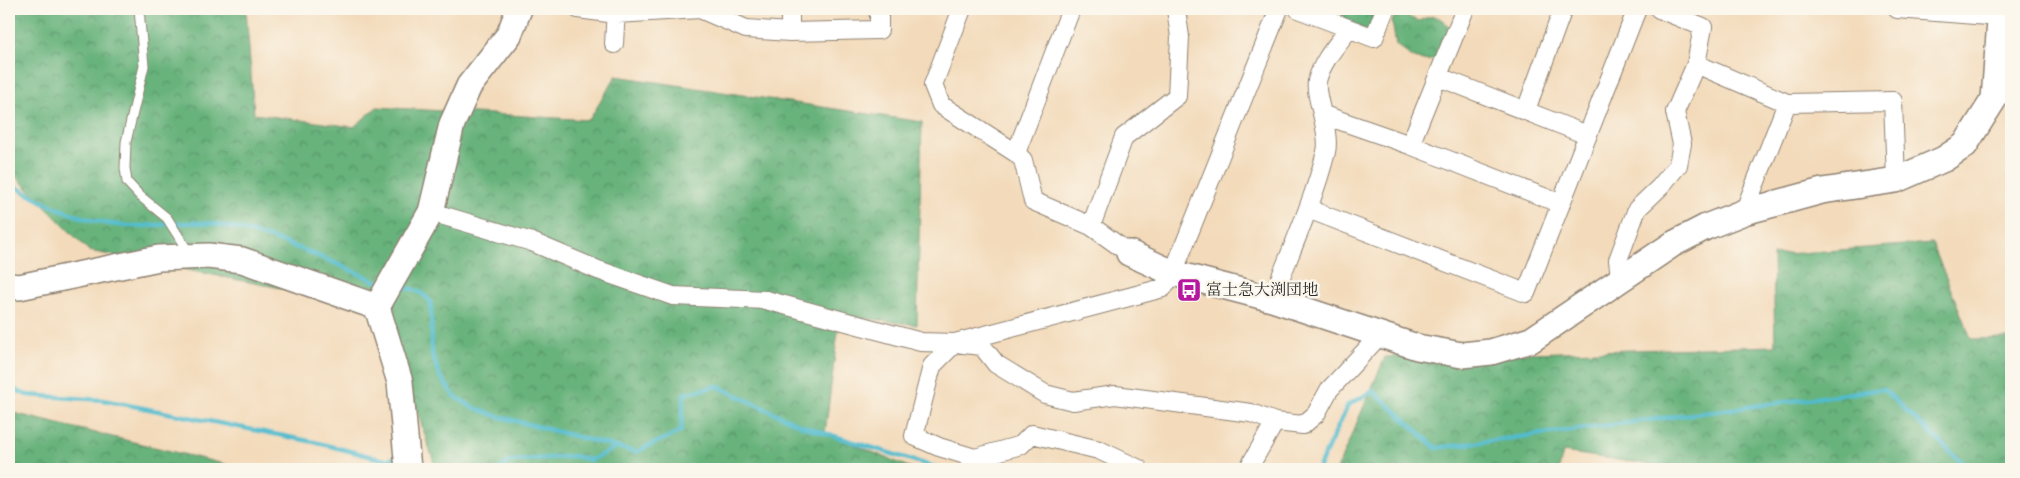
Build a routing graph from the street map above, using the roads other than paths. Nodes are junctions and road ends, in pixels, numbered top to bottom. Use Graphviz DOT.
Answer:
graph roads {
  1 [pos="139,9"];
  2 [pos="520,9"];
  3 [pos="578,9"];
  4 [pos="700,9"];
  5 [pos="790,9"];
  6 [pos="880,9"];
  7 [pos="962,9"];
  8 [pos="1071,9"];
  9 [pos="1176,9"];
  10 [pos="1279,9"];
  11 [pos="1298,9"];
  12 [pos="1385,9"];
  13 [pos="1465,9"];
  14 [pos="1563,9"];
  15 [pos="1636,9"];
  16 [pos="1660,9"];
  17 [pos="1897,9"];
  18 [pos="616,11"];
  19 [pos="2001,13"];
  20 [pos="1349,29"];
  21 [pos="790,32"];
  22 [pos="614,44"];
  23 [pos="1696,64"];
  24 [pos="1440,76"];
  25 [pos="1787,103"];
  26 [pos="1526,110"];
  27 [pos="1324,115"];
  28 [pos="1587,135"];
  29 [pos="1410,144"];
  30 [pos="1016,152"];
  31 [pos="1896,180"];
  32 [pos="1559,204"];
  33 [pos="1308,209"];
  34 [pos="431,212"];
  35 [pos="1744,212"];
  36 [pos="1090,226"];
  37 [pos="1129,253"];
  38 [pos="192,257"];
  39 [pos="1173,273"];
  40 [pos="1620,278"];
  41 [pos="9,286"];
  42 [pos="1272,299"];
  43 [pos="377,307"];
  44 [pos="1380,335"];
  45 [pos="955,343"];
  46 [pos="1275,422"];
  47 [pos="407,461"];
  48 [pos="1139,469"];
  49 [pos="1248,469"];
  1 -- 38 [label="lane"];
  2 -- 34 [label="street"];
  3 -- 18 [label="street"];
  4 -- 18 [label="street"];
  4 -- 21 [label="street"];
  5 -- 21 [label="street"];
  6 -- 21 [label="street"];
  7 -- 30 [label="street"];
  8 -- 30 [label="street"];
  9 -- 36 [label="street"];
  10 -- 39 [label="street"];
  11 -- 20 [label="street"];
  12 -- 20 [label="street"];
  13 -- 24 [label="street"];
  14 -- 26 [label="street"];
  15 -- 28 [label="street"];
  16 -- 23 [label="street"];
  17 -- 19 [label="street"];
  18 -- 22 [label="street"];
  19 -- 31 [label="street"];
  20 -- 27 [label="street"];
  23 -- 25 [label="street"];
  23 -- 40 [label="street"];
  24 -- 26 [label="street"];
  24 -- 29 [label="street"];
  25 -- 31 [label="street"];
  25 -- 35 [label="street"];
  26 -- 28 [label="street"];
  27 -- 29 [label="street"];
  27 -- 33 [label="street"];
  28 -- 32 [label="street"];
  29 -- 32 [label="street"];
  30 -- 36 [label="street"];
  31 -- 35 [label="street"];
  32 -- 33 [label="street"];
  33 -- 42 [label="street"];
  34 -- 43 [label="street"];
  34 -- 45 [label="street"];
  35 -- 40 [label="street"];
  36 -- 37 [label="street"];
  37 -- 39 [label="street"];
  38 -- 41 [label="street"];
  38 -- 43 [label="street"];
  39 -- 42 [label="street"];
  39 -- 45 [label="street"];
  40 -- 44 [label="street"];
  42 -- 44 [label="street"];
  43 -- 47 [label="street"];
  44 -- 46 [label="street"];
  45 -- 46 [label="street"];
  45 -- 48 [label="street"];
  46 -- 49 [label="street"];
}
